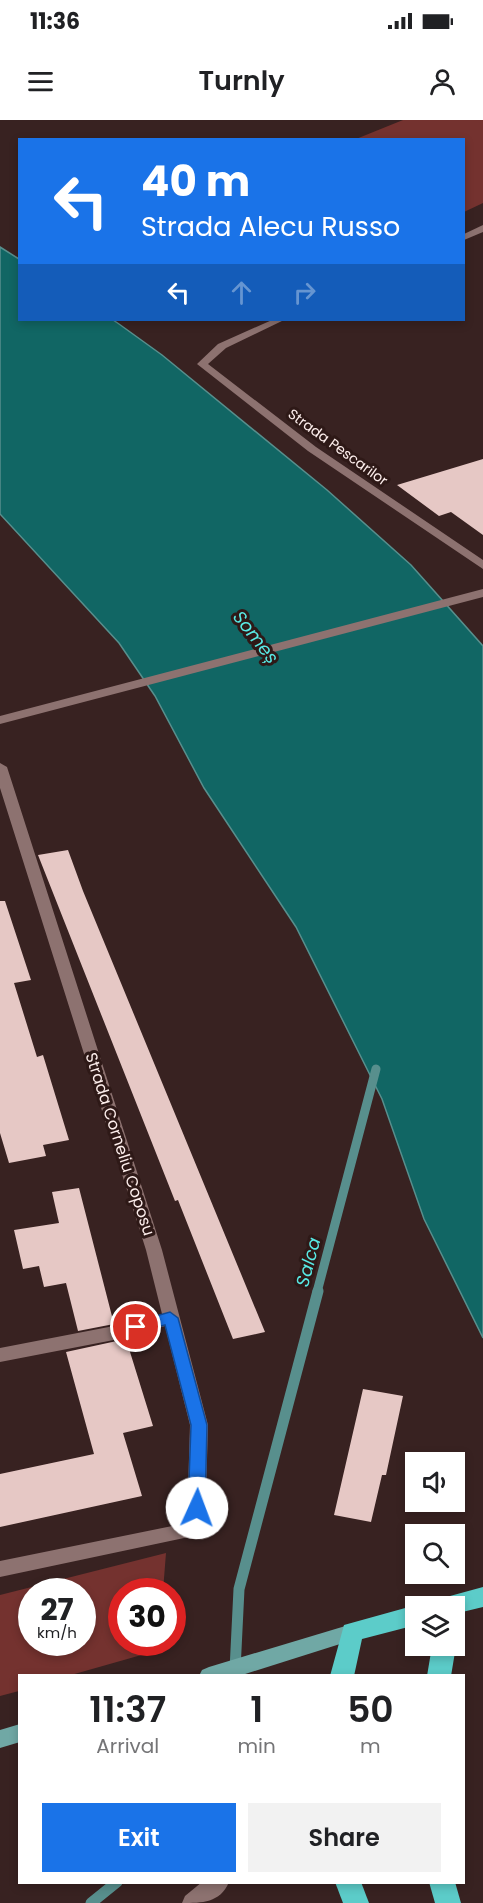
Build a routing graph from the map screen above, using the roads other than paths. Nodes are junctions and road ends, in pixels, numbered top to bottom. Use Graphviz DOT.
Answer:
graph roads {
  1 [pos="483,228"];
  2 [pos="465,237"];
  3 [pos="277,321"];
  4 [pos="483,565"];
  5 [pos="483,594"];
  6 [pos="0,720"];
  7 [pos="0,767"];
  8 [pos="170,1318"];
  9 [pos="0,1355"];
  10 [pos="0,1569"];
  11 [pos="483,1597"];
  12 [pos="465,1602"];
  13 [pos="405,1618"];
  14 [pos="352,1632"];
  15 [pos="442,1656"];
  16 [pos="216,1674"];
  17 [pos="342,1674"];
  18 [pos="439,1674"];
  19 [pos="18,1734"];
  20 [pos="0,1739"];
  21 [pos="217,1884"];
  22 [pos="349,1884"];
  23 [pos="443,1884"];
  24 [pos="193,1903"];
  25 [pos="356,1903"];
  26 [pos="448,1903"];
  1 -- 2 [label="street"];
  3 -- 4 [label="street, Strada Pescarilor"];
  5 -- 6 [label="street"];
  7 -- 8 [label="street, Strada Corneliu Coposu"];
  8 -- 9 [label="street"];
  8 -- 10 [label="street, Strada Corneliu Coposu"];
  11 -- 12 [label="highway"];
  13 -- 14 [label="highway"];
  14 -- 16 [label="main road"];
  14 -- 17 [label="highway"];
  15 -- 18 [label="highway"];
  19 -- 20 [label="main road"];
  21 -- 24 [label="street"];
  22 -- 25 [label="highway"];
  23 -- 26 [label="highway"];
}
